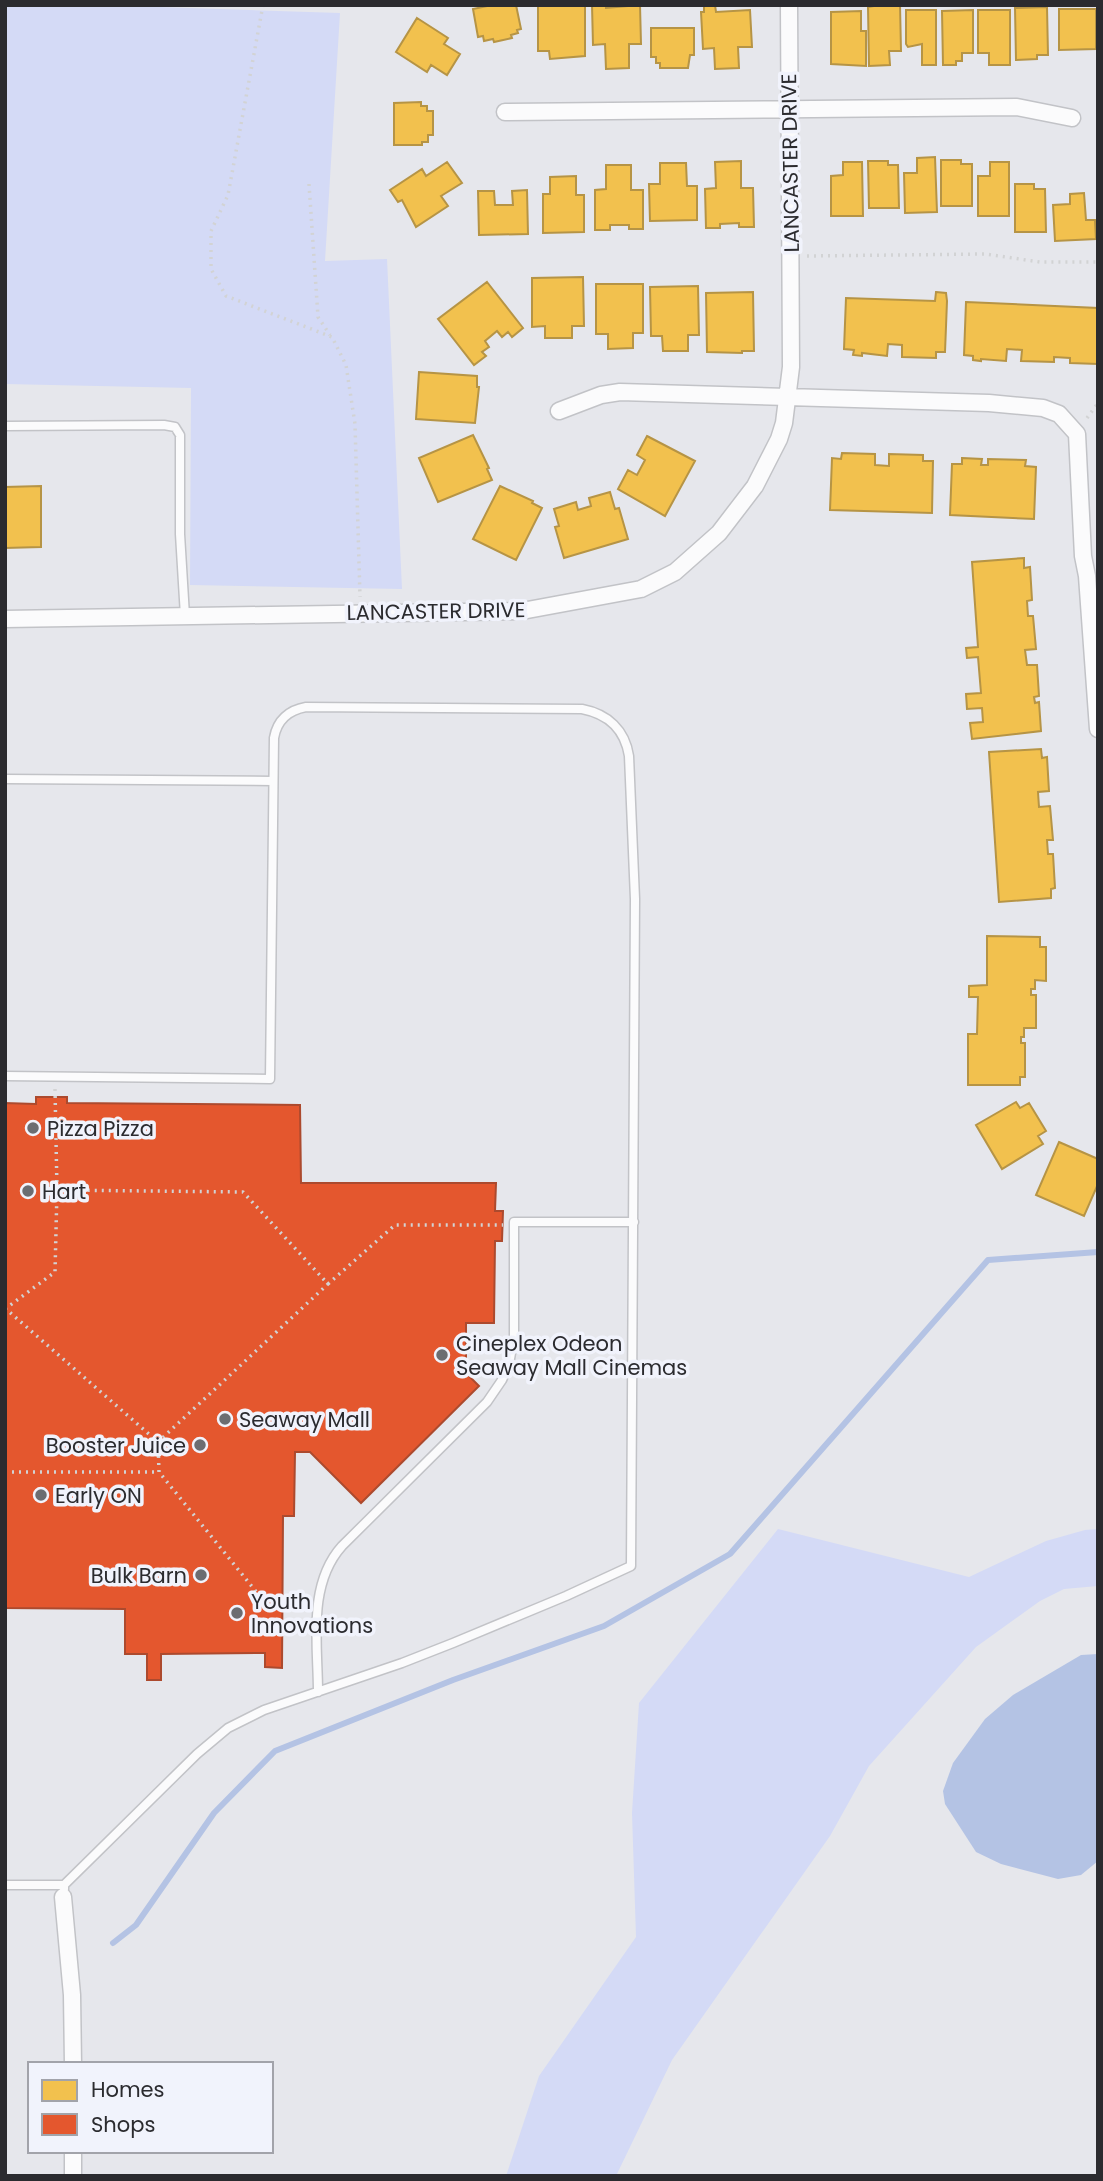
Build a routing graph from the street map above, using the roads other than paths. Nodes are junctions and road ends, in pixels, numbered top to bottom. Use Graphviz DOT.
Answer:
graph roads {
  1 [pos="789,5"];
  2 [pos="789,110"];
  3 [pos="505,112"];
  4 [pos="1072,118"];
  5 [pos="787,397"];
  6 [pos="559,411"];
  7 [pos="5,426"];
  8 [pos="185,616"];
  9 [pos="5,620"];
  10 [pos="1098,729"];
  11 [pos="5,779"];
  12 [pos="273,781"];
  13 [pos="5,1076"];
  14 [pos="634,1222"];
  15 [pos="318,1692"];
  16 [pos="5,1885"];
  17 [pos="64,1891"];
  18 [pos="73,2062"];
  19 [pos="74,2153"];
  20 [pos="73,2176"];
  1 -- 2 [label="street, LANCASTER DRIVE"];
  2 -- 3 [label="street"];
  2 -- 4 [label="street"];
  2 -- 5 [label="street, LANCASTER DRIVE"];
  5 -- 6 [label="street"];
  5 -- 8 [label="street, LANCASTER DRIVE"];
  5 -- 10 [label="street"];
  7 -- 8 [label="lane"];
  8 -- 9 [label="street, LANCASTER DRIVE"];
  11 -- 12 [label="lane"];
  12 -- 13 [label="lane"];
  12 -- 14 [label="lane"];
  14 -- 15 [label="lane"];
  14 -- 15 [label="lane"];
  15 -- 17 [label="lane"];
  16 -- 17 [label="lane"];
  17 -- 18 [label="street"];
  19 -- 20 [label="street"];
}
